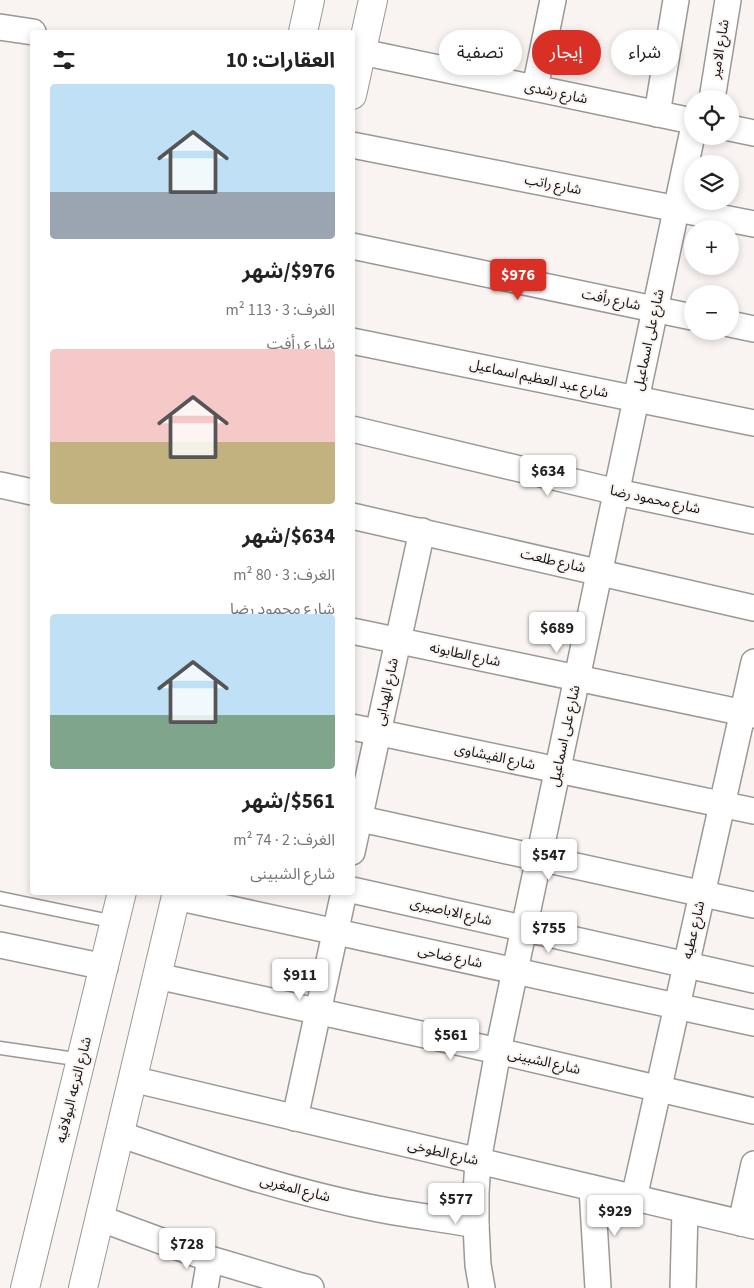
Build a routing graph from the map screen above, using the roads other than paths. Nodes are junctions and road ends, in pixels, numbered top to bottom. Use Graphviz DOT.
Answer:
graph roads {
  1 [pos="310,0"];
  2 [pos="373,0"];
  3 [pos="553,0"];
  4 [pos="676,0"];
  5 [pos="728,0"];
  6 [pos="0,27"];
  7 [pos="303,30"];
  8 [pos="30,32"];
  9 [pos="362,52"];
  10 [pos="355,82"];
  11 [pos="535,88"];
  12 [pos="713,90"];
  13 [pos="658,114"];
  14 [pos="684,119"];
  15 [pos="739,130"];
  16 [pos="754,133"];
  17 [pos="690,145"];
  18 [pos="355,146"];
  19 [pos="677,209"];
  20 [pos="754,224"];
  21 [pos="355,247"];
  22 [pos="656,310"];
  23 [pos="684,315"];
  24 [pos="739,326"];
  25 [pos="754,329"];
  26 [pos="355,342"];
  27 [pos="637,399"];
  28 [pos="754,423"];
  29 [pos="355,430"];
  30 [pos="0,485"];
  31 [pos="30,492"];
  32 [pos="617,492"];
  33 [pos="355,517"];
  34 [pos="754,521"];
  35 [pos="422,531"];
  36 [pos="600,572"];
  37 [pos="754,608"];
  38 [pos="355,632"];
  39 [pos="398,641"];
  40 [pos="754,662"];
  41 [pos="578,678"];
  42 [pos="748,714"];
  43 [pos="355,728"];
  44 [pos="378,733"];
  45 [pos="558,770"];
  46 [pos="722,805"];
  47 [pos="754,812"];
  48 [pos="356,818"];
  49 [pos="539,858"];
  50 [pos="355,891"];
  51 [pos="702,894"];
  52 [pos="121,895"];
  53 [pos="176,895"];
  54 [pos="343,895"];
  55 [pos="0,898"];
  56 [pos="754,905"];
  57 [pos="116,922"];
  58 [pos="525,928"];
  59 [pos="335,931"];
  60 [pos="0,944"];
  61 [pos="686,964"];
  62 [pos="105,967"];
  63 [pos="516,971"];
  64 [pos="157,976"];
  65 [pos="754,980"];
  66 [pos="677,1006"];
  67 [pos="318,1011"];
  68 [pos="754,1023"];
  69 [pos="0,1048"];
  70 [pos="498,1051"];
  71 [pos="82,1060"];
  72 [pos="132,1080"];
  73 [pos="658,1089"];
  74 [pos="754,1111"];
  75 [pos="295,1118"];
  76 [pos="120,1134"];
  77 [pos="478,1161"];
  78 [pos="754,1164"];
  79 [pos="592,1188"];
  80 [pos="634,1198"];
  81 [pos="685,1210"];
  82 [pos="99,1218"];
  83 [pos="476,1224"];
  84 [pos="748,1224"];
  85 [pos="210,1259"];
  86 [pos="304,1287"];
  87 [pos="25,1288"];
  88 [pos="83,1288"];
  89 [pos="205,1288"];
  90 [pos="482,1288"];
  91 [pos="598,1288"];
  92 [pos="683,1288"];
  1 -- 7 [label="street"];
  2 -- 9 [label="street"];
  3 -- 11 [label="street"];
  4 -- 13 [label="street"];
  5 -- 12 [label="street, شارع الامير"];
  6 -- 8 [label="street"];
  9 -- 10 [label="street"];
  9 -- 11 [label="street, شارع رشدى"];
  11 -- 13 [label="street, شارع رشدى"];
  13 -- 14 [label="street, شارع رشدى"];
  15 -- 16 [label="street"];
  17 -- 19 [label="street, شارع على اسماعيل"];
  18 -- 19 [label="street, شارع راتب"];
  19 -- 20 [label="street, شارع راتب"];
  19 -- 22 [label="street, شارع على اسماعيل"];
  21 -- 22 [label="street, شارع رأفت"];
  22 -- 23 [label="street, شارع رأفت"];
  22 -- 27 [label="street, شارع على اسماعيل"];
  24 -- 25 [label="street"];
  26 -- 27 [label="street, شارع عبد العظيم اسماعيل"];
  27 -- 28 [label="street, شارع عبد العظيم اسماعيل"];
  27 -- 32 [label="street, شارع على اسماعيل"];
  29 -- 32 [label="street, شارع محمود رضا"];
  30 -- 31 [label="street"];
  32 -- 34 [label="street, شارع محمود رضا"];
  32 -- 36 [label="street, شارع على اسماعيل"];
  33 -- 35 [label="street, شارع طلعت"];
  35 -- 36 [label="street, شارع طلعت"];
  35 -- 39 [label="street, شارع الهدابى"];
  36 -- 37 [label="street, شارع طلعت"];
  36 -- 41 [label="street, شارع على اسماعيل"];
  38 -- 39 [label="street, شارع الطابونه"];
  39 -- 41 [label="street, شارع الطابونه"];
  39 -- 44 [label="street, شارع الهدابى"];
  40 -- 42 [label="street, شارع عطيه"];
  41 -- 42 [label="street, شارع الطابونه"];
  41 -- 45 [label="street, شارع على اسماعيل"];
  42 -- 46 [label="street, شارع عطيه"];
  43 -- 44 [label="street, شارع الفيشاوى"];
  44 -- 45 [label="street, شارع الفيشاوى"];
  44 -- 48 [label="street, شارع الهدابى"];
  45 -- 46 [label="street, شارع الفيشاوى"];
  45 -- 49 [label="street, شارع على اسماعيل"];
  46 -- 47 [label="street, شارع الفيشاوى"];
  46 -- 51 [label="street, شارع عطيه"];
  48 -- 49 [label="street"];
  49 -- 51 [label="street"];
  49 -- 58 [label="street, شارع على اسماعيل"];
  50 -- 58 [label="street, شارع الاباصيرى"];
  51 -- 56 [label="street"];
  51 -- 61 [label="street, شارع عطيه"];
  52 -- 57 [label="street, شارع الترعه البولاقيه"];
  53 -- 59 [label="street, شارع ضاحى"];
  53 -- 64 [label="street"];
  54 -- 59 [label="street"];
  55 -- 57 [label="lane"];
  57 -- 62 [label="street, شارع الترعه البولاقيه"];
  58 -- 61 [label="street, شارع الاباصيرى"];
  58 -- 63 [label="street, شارع على اسماعيل"];
  59 -- 63 [label="street, شارع ضاحى"];
  59 -- 67 [label="street"];
  60 -- 62 [label="street"];
  61 -- 65 [label="street, شارع الاباصيرى"];
  61 -- 66 [label="street, شارع عطيه"];
  62 -- 71 [label="street, شارع الترعه البولاقيه"];
  63 -- 66 [label="street, شارع ضاحى"];
  63 -- 70 [label="street, شارع على اسماعيل"];
  64 -- 67 [label="street, شارع الشبينى"];
  64 -- 72 [label="street"];
  66 -- 68 [label="street, شارع ضاحى"];
  66 -- 73 [label="street, شارع عطيه"];
  67 -- 70 [label="street, شارع الشبينى"];
  67 -- 75 [label="street"];
  69 -- 71 [label="lane"];
  70 -- 73 [label="street, شارع الشبينى"];
  70 -- 77 [label="street, شارع على اسماعيل"];
  71 -- 87 [label="street, شارع الترعه البولاقيه"];
  72 -- 75 [label="street, شارع الطوخى"];
  72 -- 76 [label="street"];
  73 -- 74 [label="street, شارع الشبينى"];
  73 -- 80 [label="street, شارع عطيه"];
  75 -- 77 [label="street, شارع الطوخى"];
  76 -- 82 [label="street"];
  76 -- 83 [label="street, شارع المغربى"];
  77 -- 79 [label="street, شارع الطوخى"];
  77 -- 83 [label="street, شارع على اسماعيل"];
  78 -- 84 [label="street"];
  79 -- 80 [label="street, شارع الطوخى"];
  79 -- 91 [label="street"];
  80 -- 81 [label="street, شارع الطوخى"];
  81 -- 84 [label="street, شارع الطوخى"];
  81 -- 92 [label="street"];
  82 -- 85 [label="street"];
  82 -- 88 [label="street"];
  83 -- 90 [label="street, شارع على اسماعيل"];
  85 -- 86 [label="street"];
  85 -- 89 [label="street"];
}
